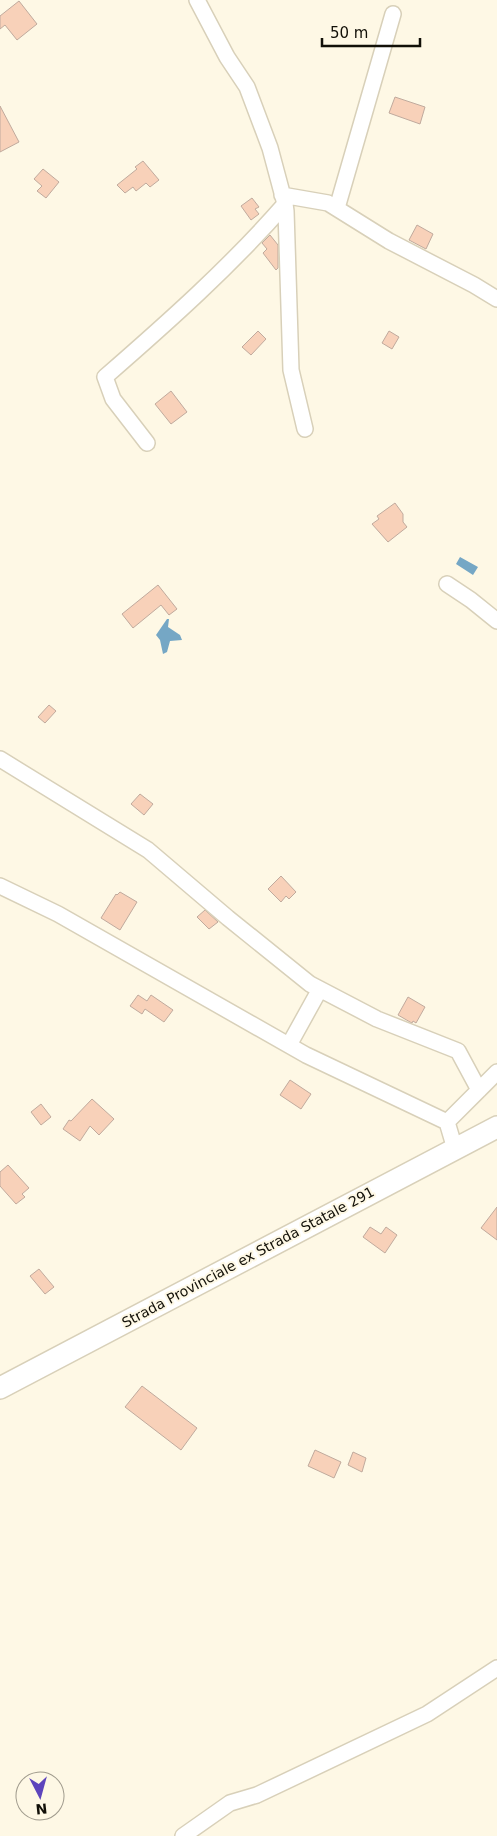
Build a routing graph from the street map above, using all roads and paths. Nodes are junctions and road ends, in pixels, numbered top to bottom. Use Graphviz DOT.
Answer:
graph roads {
  1 [pos="197,0"];
  2 [pos="393,14"];
  3 [pos="284,200"];
  4 [pos="337,208"];
  5 [pos="497,299"];
  6 [pos="305,428"];
  7 [pos="148,443"];
  8 [pos="447,584"];
  9 [pos="497,621"];
  10 [pos="0,759"];
  11 [pos="0,886"];
  12 [pos="320,989"];
  13 [pos="289,1045"];
  14 [pos="497,1072"];
  15 [pos="479,1090"];
  16 [pos="447,1122"];
  17 [pos="497,1127"];
  18 [pos="455,1148"];
  19 [pos="0,1388"];
  20 [pos="497,1668"];
  21 [pos="183,1836"];
  1 -- 3 [label="street"];
  2 -- 4 [label="street"];
  3 -- 4 [label="street"];
  3 -- 6 [label="street"];
  3 -- 7 [label="street"];
  4 -- 5 [label="street"];
  8 -- 9 [label="street"];
  10 -- 12 [label="street"];
  11 -- 13 [label="street"];
  12 -- 13 [label="street"];
  12 -- 15 [label="street"];
  13 -- 16 [label="street"];
  14 -- 15 [label="street"];
  15 -- 16 [label="street"];
  16 -- 18 [label="street"];
  17 -- 18 [label="street, Strada Provinciale ex Strada Statale 291"];
  18 -- 19 [label="street, Strada Provinciale ex Strada Statale 291"];
  20 -- 21 [label="street"];
}
